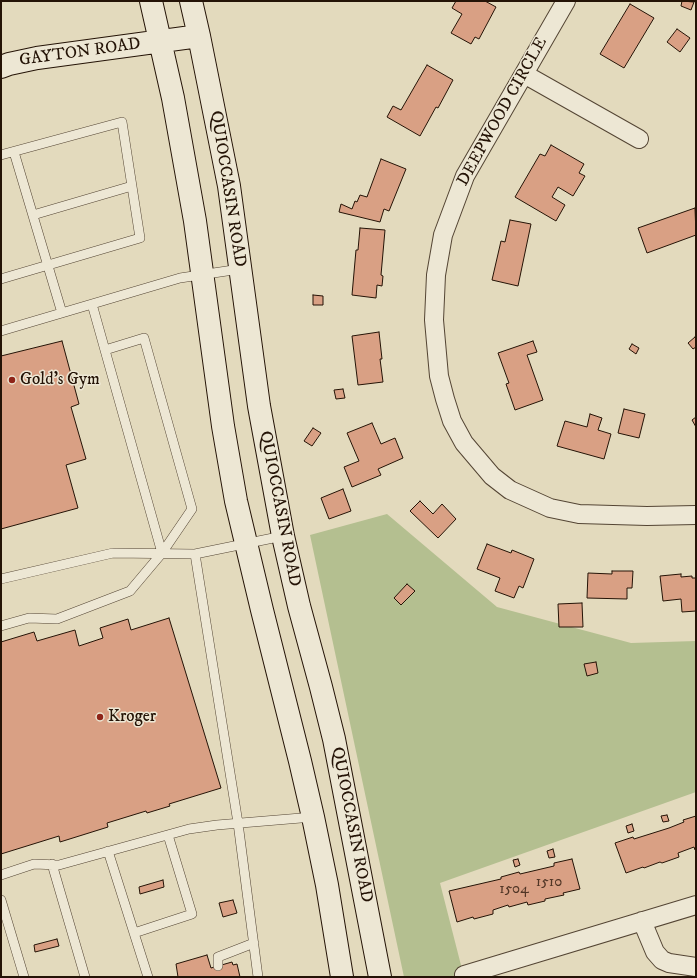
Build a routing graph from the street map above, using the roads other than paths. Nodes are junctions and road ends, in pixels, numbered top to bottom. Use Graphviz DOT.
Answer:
graph roads {
  1 [pos="151,1"];
  2 [pos="191,1"];
  3 [pos="566,1"];
  4 [pos="199,36"];
  5 [pos="160,41"];
  6 [pos="1,67"];
  7 [pos="524,74"];
  8 [pos="639,139"];
  9 [pos="14,152"];
  10 [pos="1,156"];
  11 [pos="132,186"];
  12 [pos="33,215"];
  13 [pos="48,265"];
  14 [pos="240,269"];
  15 [pos="203,276"];
  16 [pos="1,279"];
  17 [pos="92,304"];
  18 [pos="62,313"];
  19 [pos="1,330"];
  20 [pos="105,350"];
  21 [pos="696,515"];
  22 [pos="283,536"];
  23 [pos="246,543"];
  24 [pos="162,553"];
  25 [pos="195,554"];
  26 [pos="1,579"];
  27 [pos="1,626"];
  28 [pos="313,817"];
  29 [pos="238,824"];
  30 [pos="168,835"];
  31 [pos="108,851"];
  32 [pos="52,864"];
  33 [pos="1,874"];
  34 [pos="1,900"];
  35 [pos="696,905"];
  36 [pos="642,921"];
  37 [pos="134,933"];
  38 [pos="254,943"];
  39 [pos="218,966"];
  40 [pos="696,967"];
  41 [pos="464,975"];
  42 [pos="24,977"];
  43 [pos="85,977"];
  44 [pos="148,977"];
  45 [pos="258,977"];
  46 [pos="342,977"];
  47 [pos="380,977"];
  1 -- 5 [label="main road, GAYTON ROAD"];
  2 -- 4 [label="main road"];
  3 -- 7 [label="street, DEEPWOOD CIRCLE"];
  4 -- 5 [label="main road, GAYTON ROAD"];
  4 -- 14 [label="main road, QUIOCCASIN ROAD"];
  5 -- 6 [label="main road, GAYTON ROAD"];
  5 -- 15 [label="main road, QUIOCCASIN ROAD"];
  7 -- 8 [label="street"];
  7 -- 21 [label="street, DEEPWOOD CIRCLE"];
  9 -- 10 [label="lane"];
  9 -- 11 [label="lane"];
  9 -- 12 [label="lane"];
  11 -- 12 [label="lane"];
  11 -- 13 [label="lane"];
  12 -- 13 [label="lane"];
  13 -- 16 [label="lane"];
  13 -- 18 [label="lane"];
  14 -- 15 [label="lane"];
  14 -- 22 [label="main road, QUIOCCASIN ROAD"];
  15 -- 17 [label="lane"];
  15 -- 23 [label="main road, QUIOCCASIN ROAD"];
  17 -- 18 [label="lane"];
  17 -- 20 [label="lane"];
  18 -- 19 [label="lane"];
  20 -- 24 [label="lane"];
  20 -- 24 [label="lane"];
  22 -- 23 [label="lane"];
  22 -- 47 [label="main road, QUIOCCASIN ROAD"];
  23 -- 25 [label="lane"];
  23 -- 28 [label="main road, QUIOCCASIN ROAD"];
  24 -- 25 [label="lane"];
  24 -- 26 [label="lane"];
  24 -- 27 [label="lane"];
  25 -- 29 [label="lane"];
  28 -- 29 [label="lane"];
  28 -- 46 [label="main road, QUIOCCASIN ROAD"];
  29 -- 30 [label="lane"];
  29 -- 38 [label="lane"];
  30 -- 31 [label="lane"];
  30 -- 37 [label="lane"];
  31 -- 32 [label="lane"];
  31 -- 37 [label="lane"];
  32 -- 33 [label="lane"];
  32 -- 43 [label="lane"];
  34 -- 42 [label="lane"];
  35 -- 36 [label="street"];
  36 -- 40 [label="street"];
  36 -- 41 [label="street"];
  37 -- 44 [label="lane"];
  38 -- 39 [label="lane"];
  38 -- 45 [label="lane"];
}
